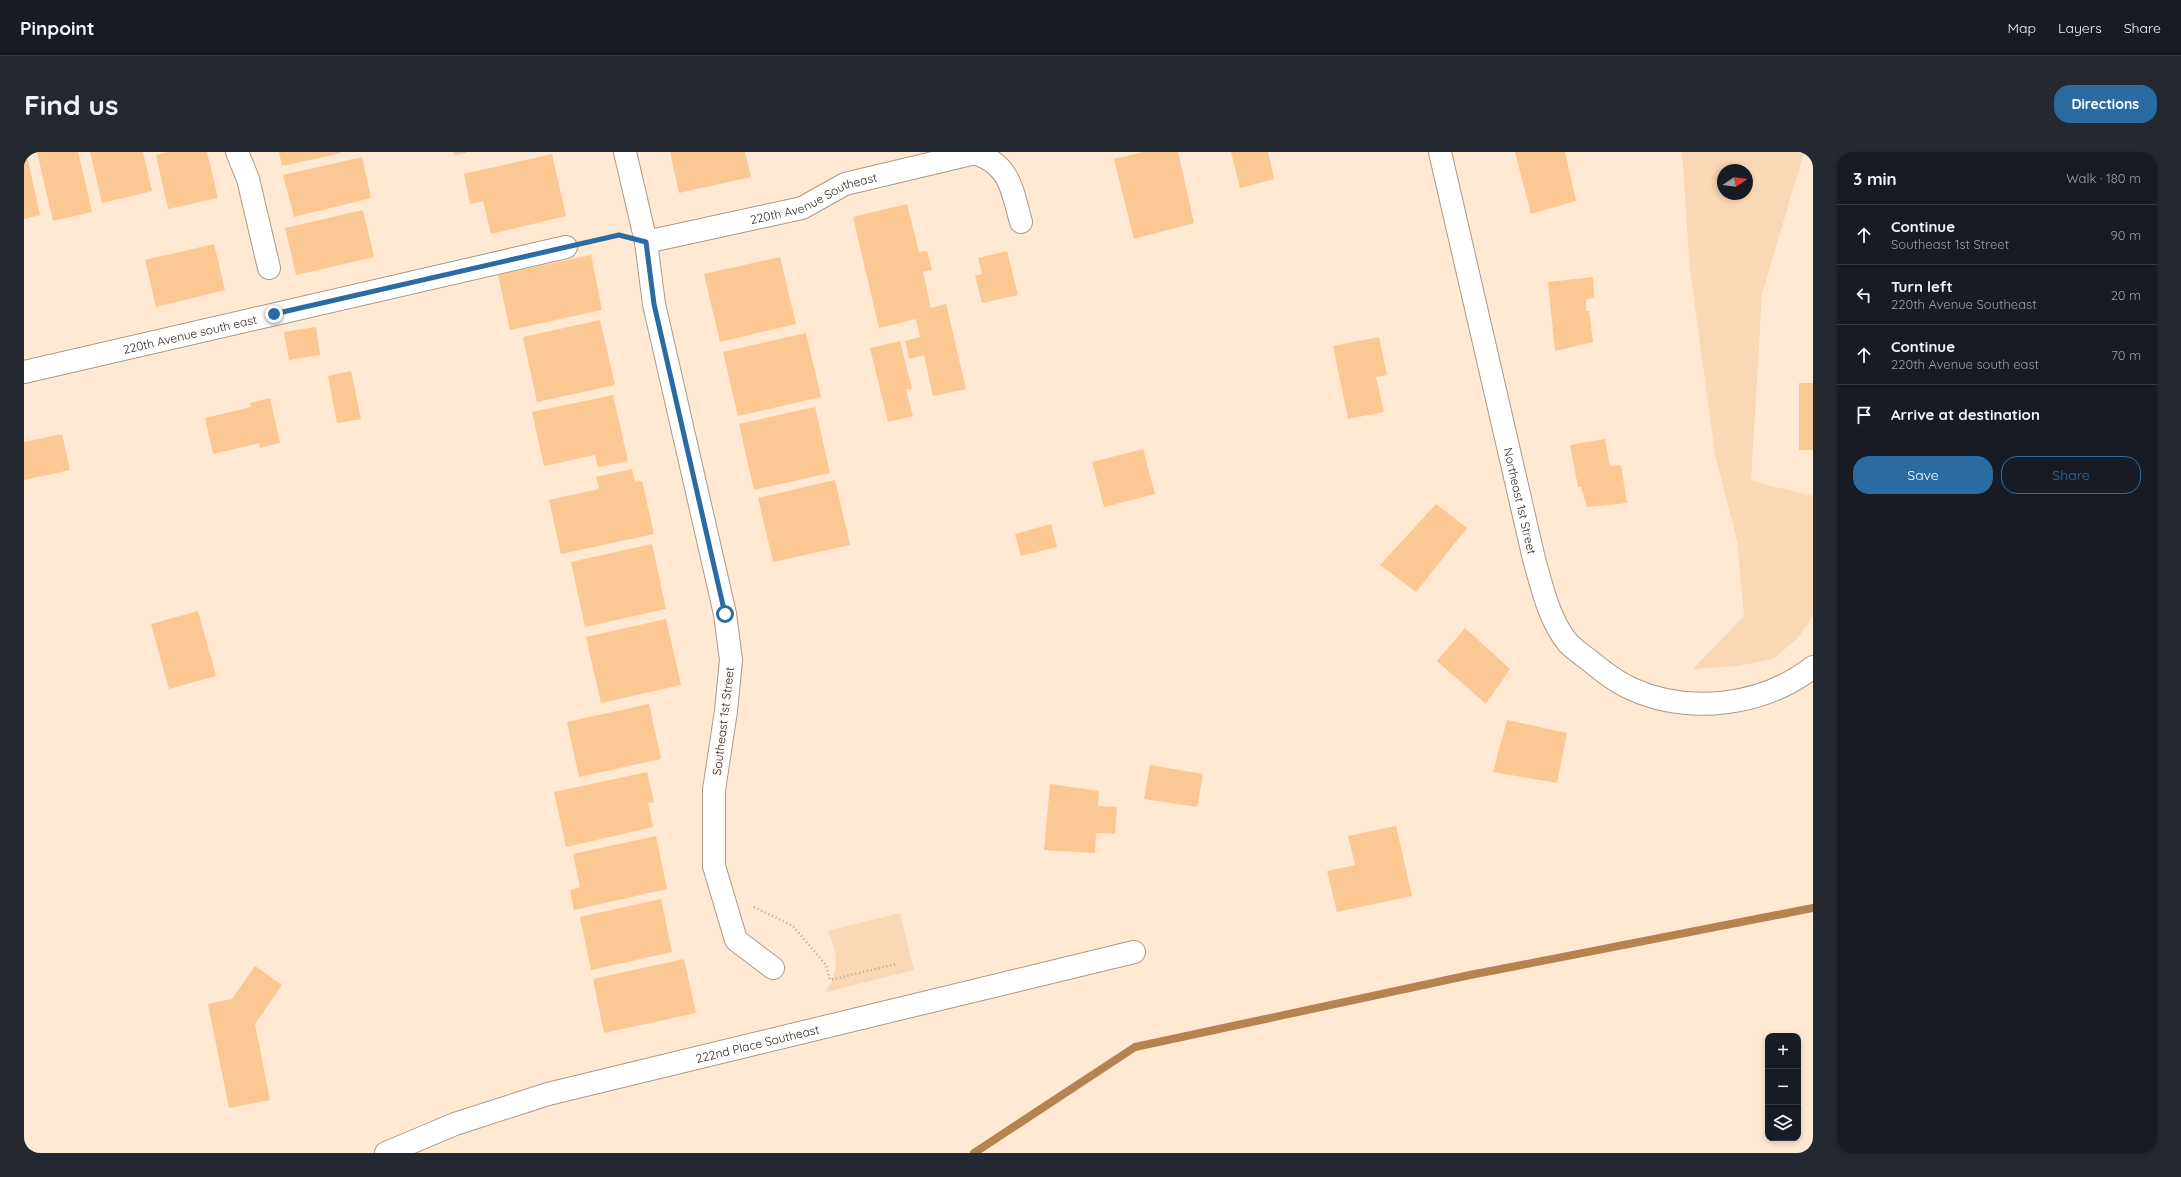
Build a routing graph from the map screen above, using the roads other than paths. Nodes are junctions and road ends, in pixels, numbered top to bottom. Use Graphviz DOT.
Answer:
graph roads {
  1 [pos="237,152"];
  2 [pos="625,152"];
  3 [pos="1440,152"];
  4 [pos="1021,222"];
  5 [pos="646,242"];
  6 [pos="566,247"];
  7 [pos="269,268"];
  8 [pos="24,372"];
  9 [pos="1813,667"];
  10 [pos="1134,952"];
  11 [pos="773,968"];
  12 [pos="386,1153"];
  1 -- 7 [label="street"];
  2 -- 5 [label="street, Southeast 1st Street"];
  3 -- 9 [label="street, Northeast 1st Street"];
  4 -- 5 [label="street, 220th Avenue Southeast"];
  5 -- 11 [label="street, Southeast 1st Street"];
  6 -- 8 [label="street, 220th Avenue south east"];
  10 -- 12 [label="street, 222nd Place Southeast"];
}
